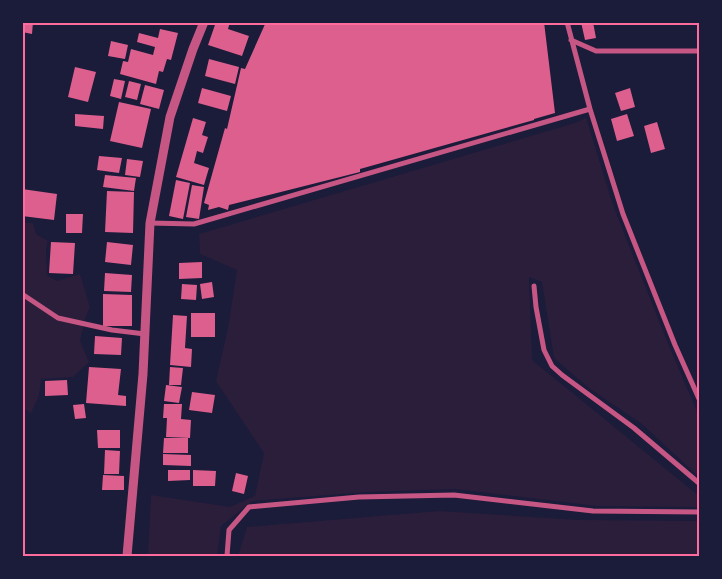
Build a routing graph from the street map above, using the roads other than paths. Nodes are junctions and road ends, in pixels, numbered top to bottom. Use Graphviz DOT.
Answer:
graph roads {
  1 [pos="204,22"];
  2 [pos="567,22"];
  3 [pos="571,40"];
  4 [pos="700,51"];
  5 [pos="590,109"];
  6 [pos="150,223"];
  7 [pos="534,286"];
  8 [pos="22,294"];
  9 [pos="145,334"];
  10 [pos="700,401"];
  11 [pos="700,484"];
  12 [pos="700,512"];
  13 [pos="127,556"];
  14 [pos="228,556"];
  1 -- 6 [label="street"];
  2 -- 3 [label="street"];
  3 -- 4 [label="street"];
  3 -- 5 [label="street"];
  5 -- 6 [label="street"];
  5 -- 10 [label="street"];
  6 -- 9 [label="street"];
  7 -- 11 [label="street"];
  8 -- 9 [label="street"];
  9 -- 13 [label="street"];
  12 -- 14 [label="street"];
}
